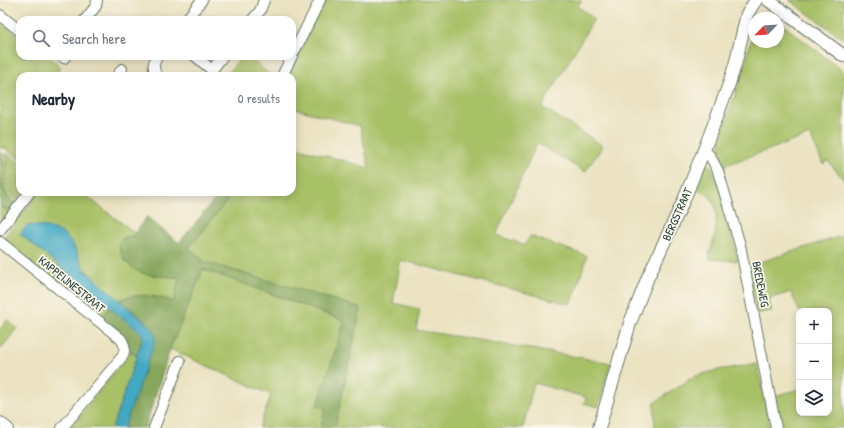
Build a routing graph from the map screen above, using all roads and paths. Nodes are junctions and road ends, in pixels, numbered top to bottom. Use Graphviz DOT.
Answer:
graph roads {
  1 [pos="97,0"];
  2 [pos="202,0"];
  3 [pos="264,0"];
  4 [pos="320,0"];
  5 [pos="756,0"];
  6 [pos="768,0"];
  7 [pos="0,15"];
  8 [pos="87,16"];
  9 [pos="189,16"];
  10 [pos="256,16"];
  11 [pos="16,28"];
  12 [pos="296,48"];
  13 [pos="844,56"];
  14 [pos="156,60"];
  15 [pos="200,60"];
  16 [pos="220,60"];
  17 [pos="290,60"];
  18 [pos="155,72"];
  19 [pos="284,72"];
  20 [pos="704,150"];
  21 [pos="27,196"];
  22 [pos="0,230"];
  23 [pos="0,242"];
  24 [pos="180,361"];
  25 [pos="0,422"];
  26 [pos="8,428"];
  27 [pos="62,428"];
  28 [pos="154,428"];
  29 [pos="600,428"];
  30 [pos="776,428"];
  1 -- 8 [label="street"];
  2 -- 9 [label="street"];
  3 -- 10 [label="street"];
  4 -- 12 [label="street"];
  5 -- 20 [label="street, BERGSTRAAT"];
  6 -- 13 [label="street"];
  7 -- 11 [label="street"];
  14 -- 18 [label="street"];
  15 -- 16 [label="street"];
  17 -- 19 [label="street"];
  20 -- 29 [label="street, BERGSTRAAT"];
  20 -- 30 [label="street, BREDEWEG"];
  21 -- 22 [label="street"];
  23 -- 27 [label="street, KAPPEIJNESTRAAT"];
  24 -- 28 [label="street"];
  25 -- 26 [label="street"];
}
